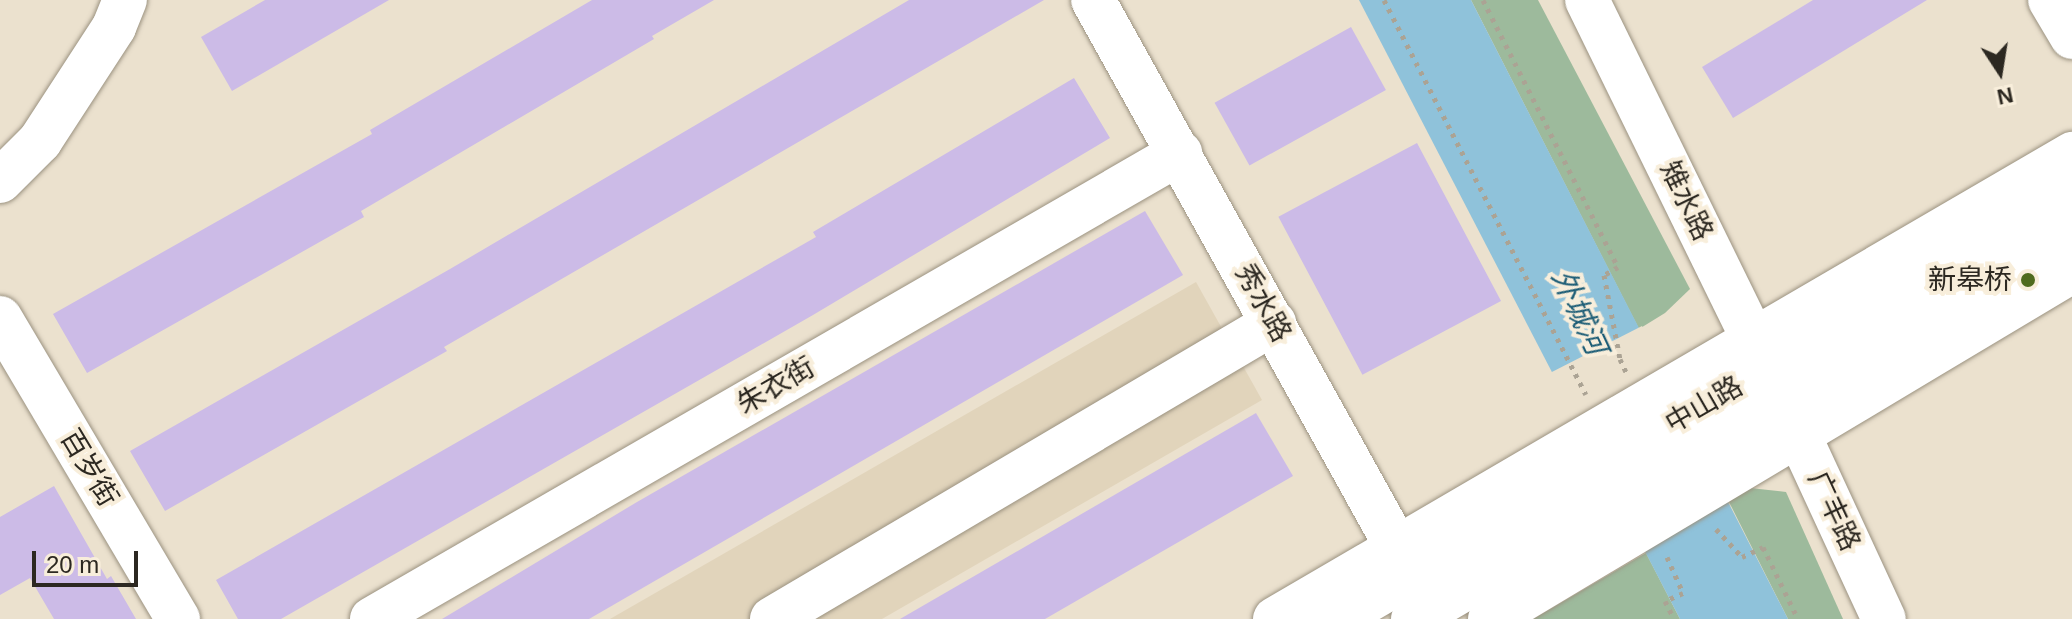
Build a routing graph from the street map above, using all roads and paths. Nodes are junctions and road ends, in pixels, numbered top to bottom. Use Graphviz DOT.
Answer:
graph roads {
  1 [pos="125,0"];
  2 [pos="1093,0"];
  3 [pos="1384,0"];
  4 [pos="1483,0"];
  5 [pos="1587,0"];
  6 [pos="2050,0"];
  7 [pos="2072,37"];
  8 [pos="1180,153"];
  9 [pos="2072,154"];
  10 [pos="0,181"];
  11 [pos="2072,190"];
  12 [pos="2072,233"];
  13 [pos="1618,267"];
  14 [pos="2072,271"];
  15 [pos="0,318"];
  16 [pos="1274,323"];
  17 [pos="1776,387"];
  18 [pos="1589,399"];
  19 [pos="1733,411"];
  20 [pos="1556,516"];
  21 [pos="1763,547"];
  22 [pos="1664,550"];
  23 [pos="1418,594"];
  24 [pos="178,619"];
  25 [pos="372,619"];
  26 [pos="772,619"];
  27 [pos="1275,619"];
  28 [pos="1336,619"];
  29 [pos="1490,619"];
  30 [pos="1674,619"];
  31 [pos="1798,619"];
  32 [pos="1884,619"];
  1 -- 10 [label="street"];
  2 -- 8 [label="street, 秀水路"];
  3 -- 18 [label="path"];
  4 -- 13 [label="path"];
  5 -- 17 [label="street, 雉水路"];
  6 -- 7 [label="street"];
  8 -- 16 [label="street, 秀水路"];
  8 -- 25 [label="street, 朱衣街"];
  9 -- 17 [label="street"];
  11 -- 17 [label="street, 中山路"];
  12 -- 17 [label="street, 中山路"];
  14 -- 17 [label="street"];
  15 -- 24 [label="street, 百岁街"];
  16 -- 23 [label="street, 秀水路"];
  16 -- 26 [label="street"];
  17 -- 19 [label="street, 中山路"];
  17 -- 19 [label="street"];
  17 -- 32 [label="street, 广丰路"];
  19 -- 20 [label="street, 中山路"];
  19 -- 20 [label="street"];
  20 -- 23 [label="street, 中山路"];
  20 -- 23 [label="street"];
  20 -- 29 [label="street"];
  21 -- 31 [label="path"];
  22 -- 30 [label="path"];
  23 -- 27 [label="street"];
  23 -- 28 [label="street, 中山路"];
}
